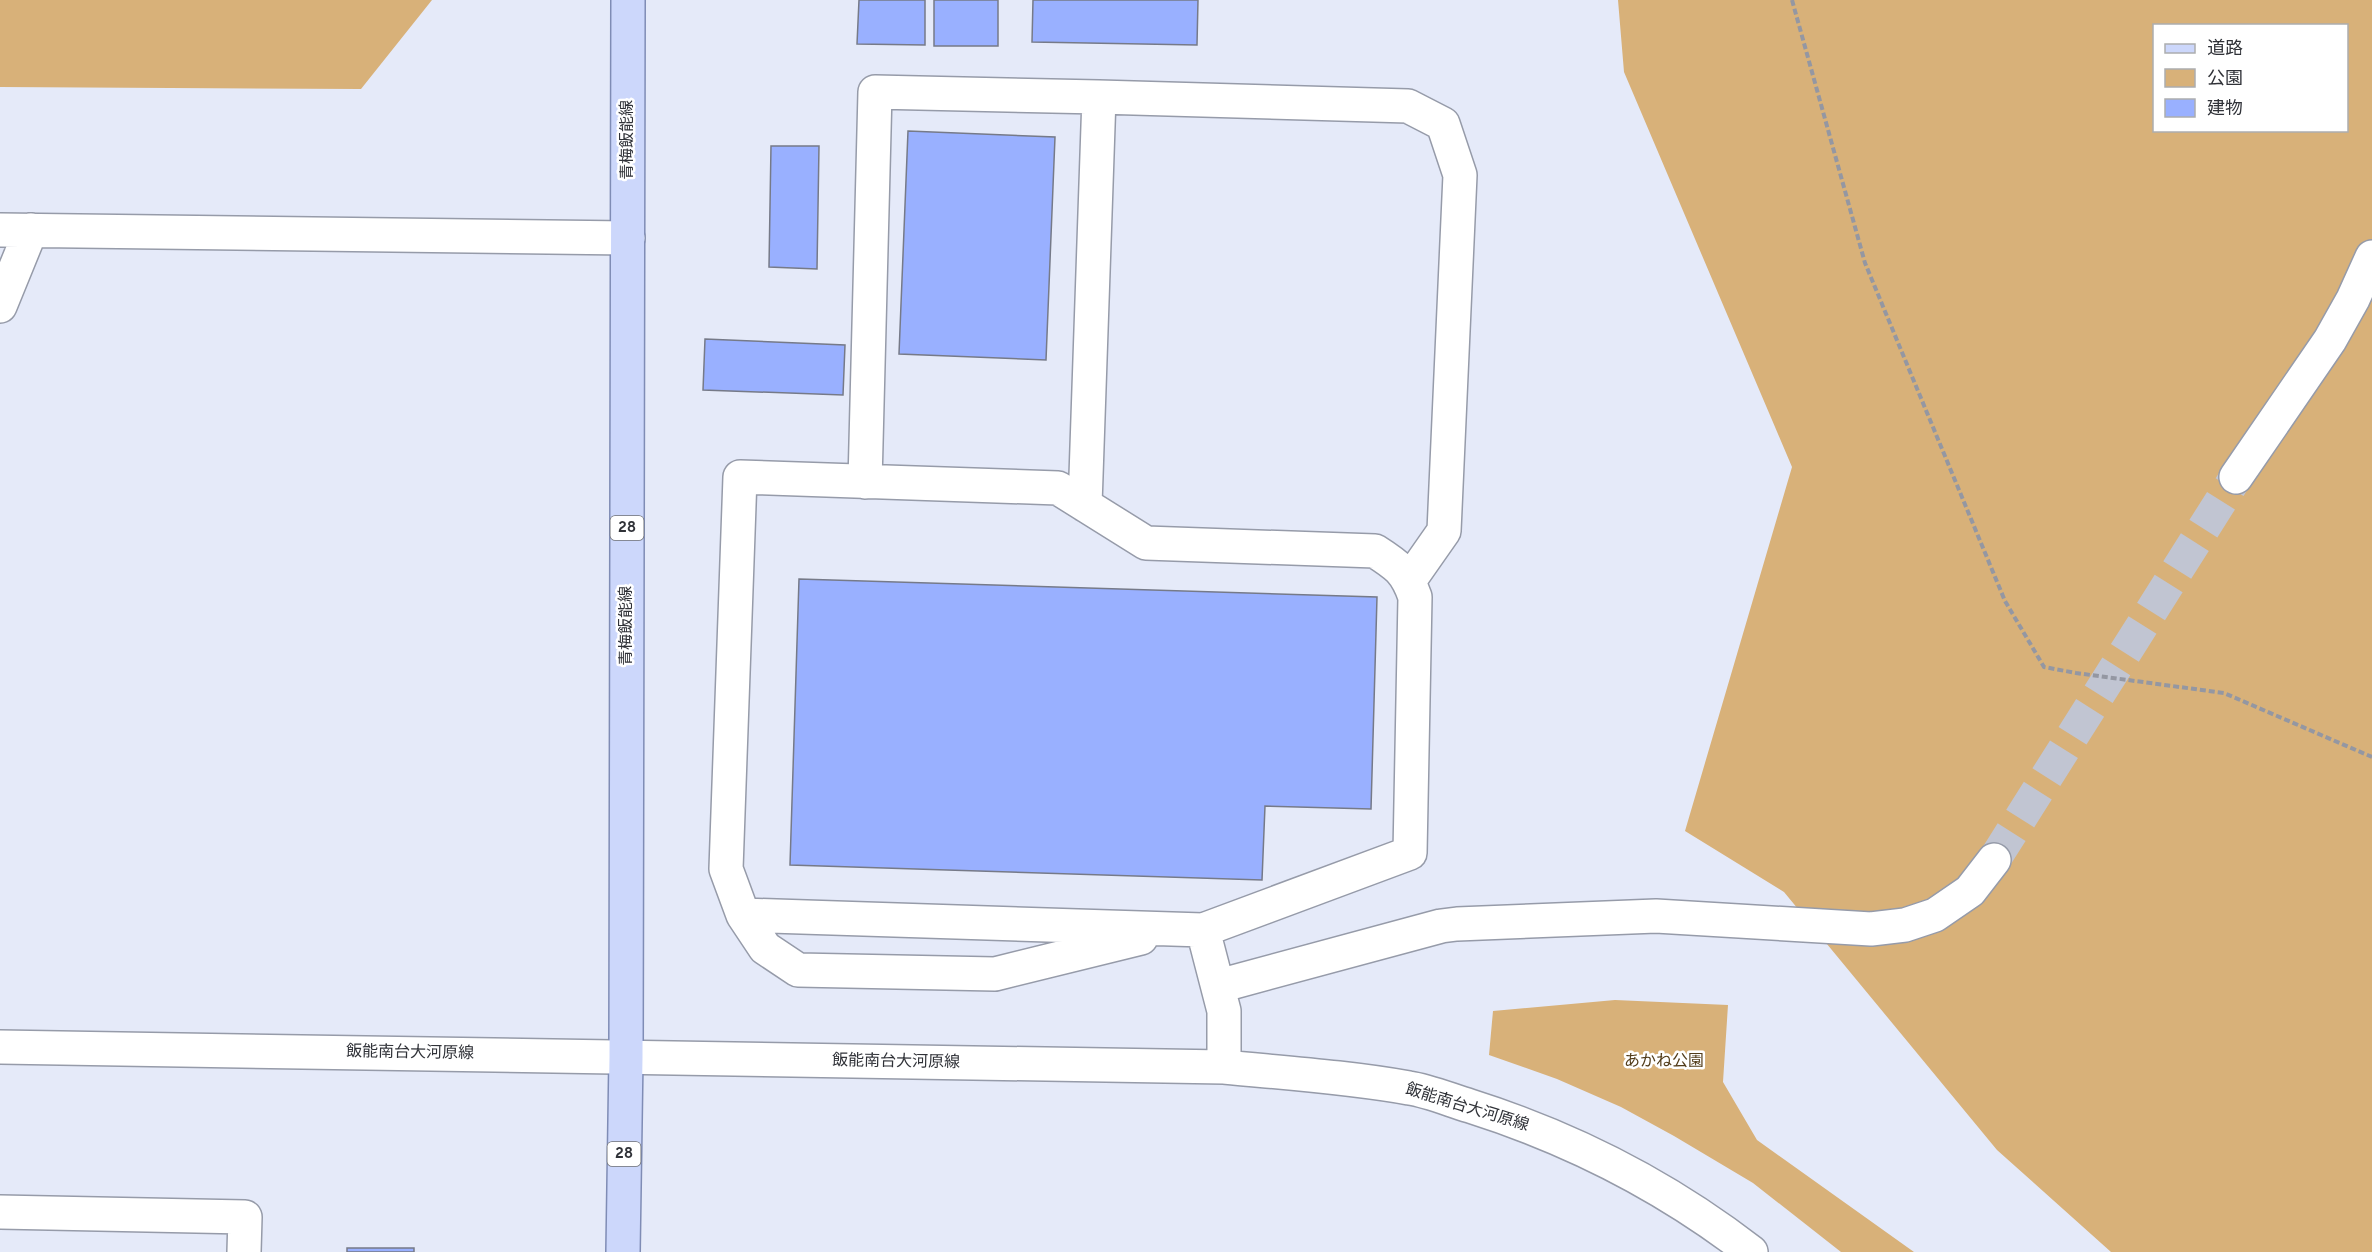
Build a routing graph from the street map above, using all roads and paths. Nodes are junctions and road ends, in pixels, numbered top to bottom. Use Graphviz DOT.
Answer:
graph roads {
  1 [pos="628,0"];
  2 [pos="1792,0"];
  3 [pos="1099,97"];
  4 [pos="16,230"];
  5 [pos="628,238"];
  6 [pos="2372,256"];
  7 [pos="0,306"];
  8 [pos="2236,477"];
  9 [pos="865,482"];
  10 [pos="1085,506"];
  11 [pos="1409,581"];
  12 [pos="2372,757"];
  13 [pos="1994,860"];
  14 [pos="743,915"];
  15 [pos="1192,929"];
  16 [pos="1219,986"];
  17 [pos="0,1047"];
  18 [pos="626,1057"];
  19 [pos="1224,1068"];
  20 [pos="0,1212"];
  21 [pos="244,1252"];
  22 [pos="623,1252"];
  23 [pos="1751,1252"];
  1 -- 5 [label="main road, 青梅飯能線 / 28"];
  2 -- 12 [label="path"];
  3 -- 9 [label="street"];
  3 -- 10 [label="street"];
  3 -- 11 [label="street"];
  4 -- 5 [label="street"];
  4 -- 7 [label="street"];
  5 -- 18 [label="main road, 青梅飯能線 / 28"];
  6 -- 8 [label="street"];
  9 -- 10 [label="street"];
  9 -- 14 [label="street"];
  10 -- 11 [label="street"];
  11 -- 15 [label="street"];
  13 -- 16 [label="street"];
  14 -- 15 [label="street"];
  14 -- 15 [label="street"];
  15 -- 16 [label="street"];
  16 -- 19 [label="street"];
  17 -- 18 [label="street, 飯能南台大河原線"];
  18 -- 19 [label="street, 飯能南台大河原線"];
  18 -- 22 [label="main road, 青梅飯能線 / 28"];
  19 -- 23 [label="street, 飯能南台大河原線"];
  20 -- 21 [label="street"];
}
